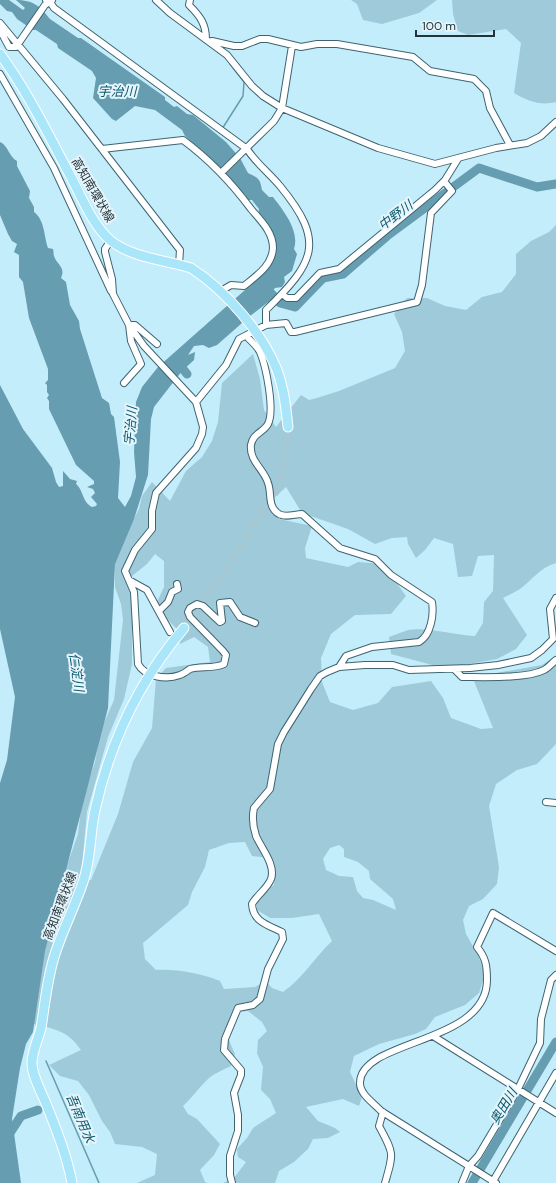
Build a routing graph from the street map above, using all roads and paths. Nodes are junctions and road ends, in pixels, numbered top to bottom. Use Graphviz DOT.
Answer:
graph roads {
  1 [pos="156,0"];
  2 [pos="190,0"];
  3 [pos="48,2"];
  4 [pos="0,23"];
  5 [pos="0,30"];
  6 [pos="206,39"];
  7 [pos="19,45"];
  8 [pos="292,46"];
  9 [pos="0,54"];
  10 [pos="0,74"];
  11 [pos="282,108"];
  12 [pos="556,122"];
  13 [pos="510,145"];
  14 [pos="102,149"];
  15 [pos="246,150"];
  16 [pos="458,159"];
  17 [pos="223,171"];
  18 [pos="444,181"];
  19 [pos="111,240"];
  20 [pos="179,265"];
  21 [pos="221,291"];
  22 [pos="113,294"];
  23 [pos="282,294"];
  24 [pos="129,325"];
  25 [pos="266,325"];
  26 [pos="250,331"];
  27 [pos="157,344"];
  28 [pos="124,383"];
  29 [pos="196,402"];
  30 [pos="288,427"];
  31 [pos="129,580"];
  32 [pos="177,584"];
  33 [pos="556,598"];
  34 [pos="159,611"];
  35 [pos="255,623"];
  36 [pos="184,628"];
  37 [pos="170,632"];
  38 [pos="556,660"];
  39 [pos="339,667"];
  40 [pos="454,669"];
  41 [pos="149,674"];
  42 [pos="546,802"];
  43 [pos="556,803"];
  44 [pos="556,951"];
  45 [pos="556,975"];
  46 [pos="433,1036"];
  47 [pos="556,1073"];
  48 [pos="518,1089"];
  49 [pos="539,1103"];
  50 [pos="383,1112"];
  51 [pos="556,1113"];
  52 [pos="469,1166"];
  53 [pos="494,1182"];
  54 [pos="72,1183"];
  55 [pos="232,1183"];
  56 [pos="385,1183"];
  57 [pos="462,1183"];
  1 -- 6 [label="street"];
  2 -- 6 [label="street"];
  3 -- 7 [label="street"];
  3 -- 15 [label="street"];
  4 -- 7 [label="street"];
  5 -- 7 [label="street"];
  6 -- 8 [label="street"];
  6 -- 11 [label="street"];
  7 -- 14 [label="street"];
  8 -- 11 [label="street"];
  8 -- 13 [label="street"];
  9 -- 19 [label="main road, 高知南環状線"];
  10 -- 22 [label="street"];
  11 -- 15 [label="street"];
  11 -- 16 [label="street"];
  12 -- 13 [label="street"];
  13 -- 16 [label="street"];
  14 -- 17 [label="street"];
  14 -- 20 [label="street"];
  15 -- 17 [label="street"];
  15 -- 23 [label="street"];
  16 -- 18 [label="street"];
  17 -- 21 [label="street"];
  18 -- 23 [label="street"];
  18 -- 25 [label="street"];
  19 -- 20 [label="main road, 高知南環状線"];
  19 -- 22 [label="street"];
  20 -- 21 [label="main road, 高知南環状線"];
  21 -- 26 [label="main road, 高知南環状線"];
  22 -- 24 [label="street"];
  23 -- 25 [label="street"];
  24 -- 27 [label="street"];
  24 -- 28 [label="street"];
  24 -- 29 [label="street"];
  25 -- 26 [label="street"];
  26 -- 29 [label="street"];
  26 -- 30 [label="main road, 高知南環状線"];
  26 -- 39 [label="street"];
  29 -- 31 [label="street"];
  31 -- 34 [label="street"];
  31 -- 41 [label="street"];
  32 -- 34 [label="street"];
  33 -- 40 [label="street"];
  34 -- 37 [label="street"];
  35 -- 41 [label="street"];
  36 -- 41 [label="main road, 高知南環状線"];
  38 -- 40 [label="street"];
  39 -- 40 [label="street"];
  39 -- 55 [label="street"];
  41 -- 54 [label="main road, 高知南環状線"];
  42 -- 43 [label="street"];
  44 -- 46 [label="street"];
  45 -- 48 [label="street"];
  46 -- 48 [label="street"];
  46 -- 50 [label="street"];
  47 -- 49 [label="street"];
  48 -- 49 [label="street"];
  48 -- 52 [label="street"];
  49 -- 51 [label="street"];
  49 -- 53 [label="street"];
  50 -- 52 [label="street"];
  50 -- 56 [label="street"];
  52 -- 53 [label="street"];
  52 -- 57 [label="street"];
}
